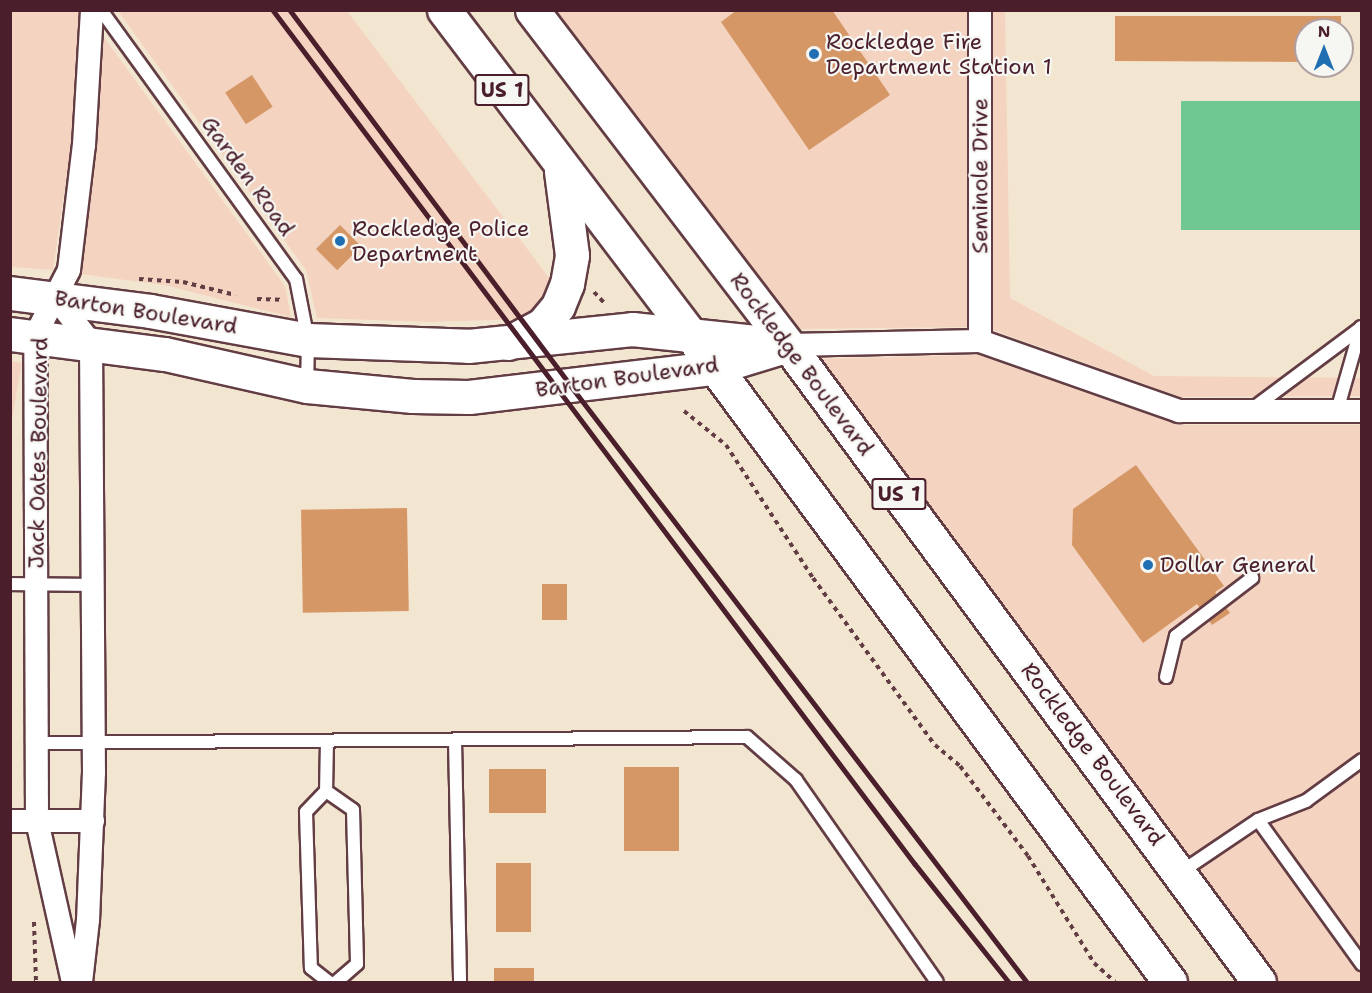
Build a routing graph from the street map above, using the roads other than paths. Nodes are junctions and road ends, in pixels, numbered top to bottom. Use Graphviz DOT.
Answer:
graph roads {
  1 [pos="92,10"];
  2 [pos="101,10"];
  3 [pos="444,10"];
  4 [pos="532,10"];
  5 [pos="980,10"];
  6 [pos="561,169"];
  7 [pos="10,293"];
  8 [pos="55,297"];
  9 [pos="1361,327"];
  10 [pos="23,335"];
  11 [pos="691,335"];
  12 [pos="308,340"];
  13 [pos="980,341"];
  14 [pos="91,343"];
  15 [pos="508,343"];
  16 [pos="788,345"];
  17 [pos="713,368"];
  18 [pos="307,386"];
  19 [pos="1250,411"];
  20 [pos="1337,411"];
  21 [pos="1362,411"];
  22 [pos="1252,578"];
  23 [pos="10,584"];
  24 [pos="36,585"];
  25 [pos="92,585"];
  26 [pos="1166,677"];
  27 [pos="454,740"];
  28 [pos="327,741"];
  29 [pos="36,743"];
  30 [pos="94,743"];
  31 [pos="1362,760"];
  32 [pos="326,791"];
  33 [pos="1258,820"];
  34 [pos="10,821"];
  35 [pos="37,821"];
  36 [pos="93,821"];
  37 [pos="1181,872"];
  38 [pos="1362,964"];
  39 [pos="73,982"];
  40 [pos="81,982"];
  41 [pos="329,982"];
  42 [pos="336,982"];
  43 [pos="460,982"];
  44 [pos="937,982"];
  45 [pos="1170,982"];
  46 [pos="1259,982"];
  1 -- 8 [label="street"];
  2 -- 12 [label="lane, Garden Road"];
  3 -- 6 [label="main road, US 1"];
  4 -- 16 [label="main road, Rockledge Boulevard / US 1"];
  5 -- 13 [label="street, Seminole Drive"];
  6 -- 11 [label="main road, US 1"];
  6 -- 15 [label="main road"];
  7 -- 8 [label="main road, Barton Boulevard"];
  8 -- 10 [label="street, Jack Oates Boulevard"];
  8 -- 12 [label="main road, Barton Boulevard"];
  8 -- 14 [label="street, Jack Oates Boulevard"];
  9 -- 19 [label="lane"];
  9 -- 20 [label="lane"];
  10 -- 14 [label="main road, Barton Boulevard"];
  10 -- 24 [label="street, Jack Oates Boulevard"];
  11 -- 15 [label="main road, Barton Boulevard"];
  11 -- 16 [label="main road, Barton Boulevard"];
  11 -- 17 [label="main road, US 1"];
  12 -- 15 [label="main road, Barton Boulevard"];
  12 -- 18 [label="lane, Garden Road"];
  13 -- 16 [label="street"];
  13 -- 19 [label="street"];
  14 -- 18 [label="main road, Barton Boulevard"];
  14 -- 25 [label="street"];
  16 -- 17 [label="main road, Barton Boulevard"];
  16 -- 37 [label="main road, Rockledge Boulevard / US 1"];
  17 -- 18 [label="main road, Barton Boulevard"];
  17 -- 45 [label="main road, US 1"];
  19 -- 20 [label="street"];
  20 -- 21 [label="street"];
  22 -- 26 [label="lane"];
  23 -- 24 [label="lane"];
  24 -- 25 [label="lane"];
  24 -- 29 [label="street, Jack Oates Boulevard"];
  25 -- 30 [label="street"];
  27 -- 28 [label="lane"];
  27 -- 43 [label="lane"];
  27 -- 44 [label="lane"];
  28 -- 30 [label="lane"];
  28 -- 32 [label="lane"];
  29 -- 30 [label="lane"];
  29 -- 35 [label="street, Jack Oates Boulevard"];
  30 -- 36 [label="street"];
  31 -- 33 [label="lane"];
  32 -- 41 [label="lane"];
  32 -- 42 [label="lane"];
  33 -- 37 [label="lane"];
  33 -- 38 [label="lane"];
  34 -- 35 [label="street"];
  35 -- 36 [label="street"];
  35 -- 39 [label="street, Jack Oates Boulevard"];
  36 -- 40 [label="street"];
  37 -- 46 [label="main road, Rockledge Boulevard / US 1"];
}
